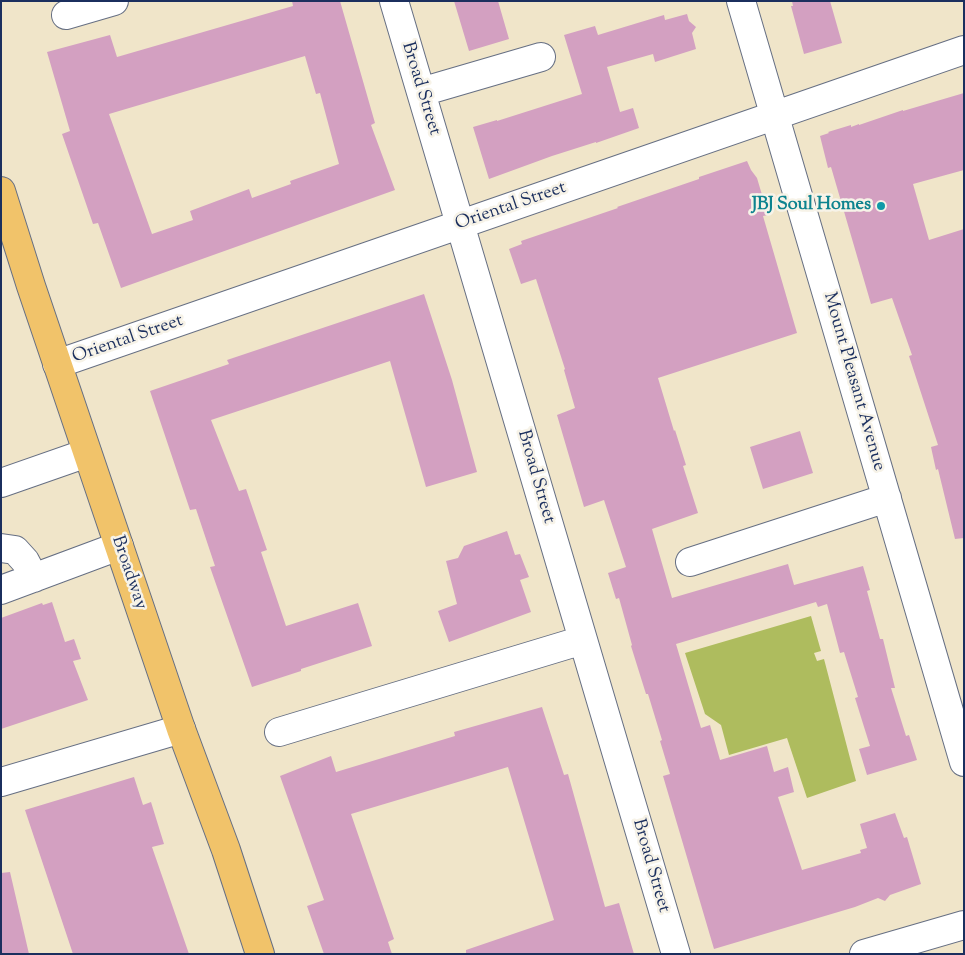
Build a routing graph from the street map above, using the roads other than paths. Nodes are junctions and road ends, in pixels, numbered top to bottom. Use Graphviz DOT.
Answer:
graph roads {
  1 [pos="114,1"];
  2 [pos="394,1"];
  3 [pos="742,1"];
  4 [pos="66,15"];
  5 [pos="964,50"];
  6 [pos="541,57"];
  7 [pos="421,92"];
  8 [pos="775,116"];
  9 [pos="1,190"];
  10 [pos="460,225"];
  11 [pos="57,364"];
  12 [pos="87,453"];
  13 [pos="1,483"];
  14 [pos="887,498"];
  15 [pos="119,546"];
  16 [pos="1,548"];
  17 [pos="690,562"];
  18 [pos="34,578"];
  19 [pos="1,590"];
  20 [pos="583,640"];
  21 [pos="181,729"];
  22 [pos="279,732"];
  23 [pos="964,762"];
  24 [pos="1,782"];
  25 [pos="964,925"];
  26 [pos="260,954"];
  27 [pos="676,954"];
  28 [pos="864,954"];
  1 -- 4 [label="street"];
  2 -- 7 [label="street, Broad Street"];
  3 -- 8 [label="street, Mount Pleasant Avenue"];
  5 -- 8 [label="street, Oriental Street"];
  6 -- 7 [label="street"];
  7 -- 10 [label="street, Broad Street"];
  8 -- 10 [label="street, Oriental Street"];
  8 -- 14 [label="street, Mount Pleasant Avenue"];
  9 -- 11 [label="main road, Broadway"];
  10 -- 11 [label="street, Oriental Street"];
  10 -- 20 [label="street, Broad Street"];
  11 -- 12 [label="main road, Broadway"];
  12 -- 13 [label="street"];
  12 -- 15 [label="main road, Broadway"];
  14 -- 17 [label="street"];
  14 -- 23 [label="street, Mount Pleasant Avenue"];
  15 -- 18 [label="street"];
  15 -- 21 [label="main road, Broadway"];
  16 -- 18 [label="street"];
  18 -- 19 [label="street"];
  20 -- 22 [label="street"];
  20 -- 27 [label="street, Broad Street"];
  21 -- 24 [label="street"];
  21 -- 26 [label="main road, Broadway"];
  25 -- 28 [label="street"];
}
